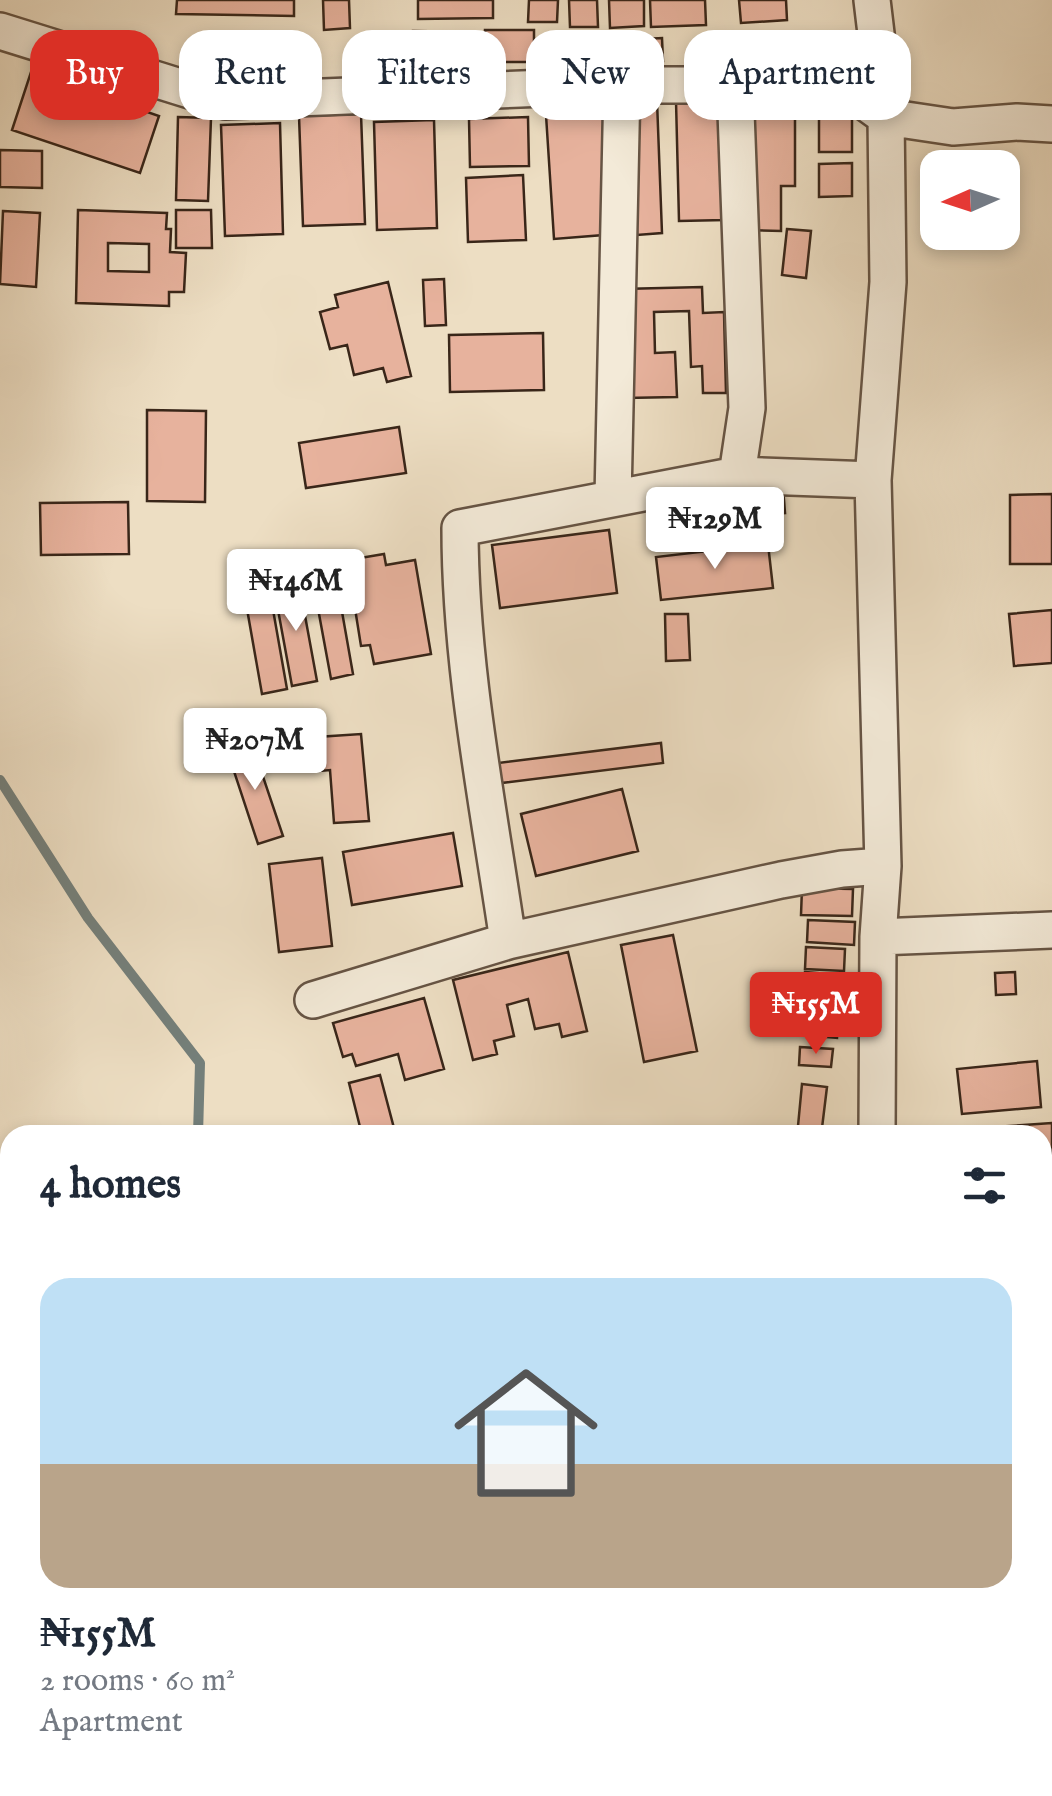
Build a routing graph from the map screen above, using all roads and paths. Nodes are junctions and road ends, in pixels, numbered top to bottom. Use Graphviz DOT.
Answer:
graph roads {
  1 [pos="872,0"];
  2 [pos="0,30"];
  3 [pos="876,30"];
  4 [pos="526,90"];
  5 [pos="621,120"];
  6 [pos="735,120"];
  7 [pos="886,120"];
  8 [pos="906,120"];
  9 [pos="1052,124"];
  10 [pos="738,475"];
  11 [pos="873,480"];
  12 [pos="613,498"];
  13 [pos="883,866"];
  14 [pos="1052,930"];
  15 [pos="878,937"];
  16 [pos="508,941"];
  17 [pos="313,1000"];
  18 [pos="877,1125"];
  1 -- 3 [label="street"];
  2 -- 4 [label="street"];
  5 -- 12 [label="street"];
  6 -- 10 [label="street"];
  7 -- 11 [label="street"];
  8 -- 9 [label="street"];
  10 -- 11 [label="street"];
  10 -- 12 [label="street"];
  11 -- 13 [label="street"];
  12 -- 16 [label="street"];
  13 -- 15 [label="street"];
  13 -- 16 [label="street"];
  14 -- 15 [label="street"];
  15 -- 18 [label="street"];
  16 -- 17 [label="street"];
}
